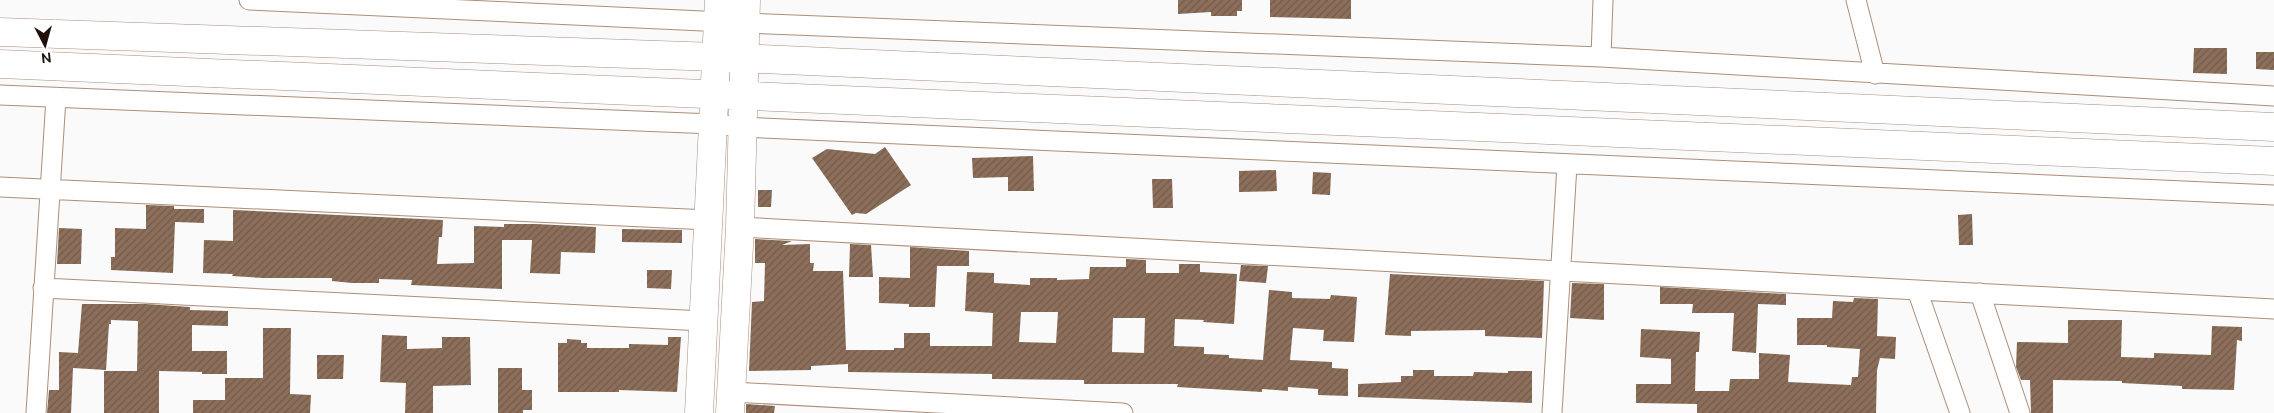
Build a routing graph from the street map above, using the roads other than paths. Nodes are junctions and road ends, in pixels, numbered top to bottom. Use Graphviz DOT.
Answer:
graph roads {
  1 [pos="248,0"];
  2 [pos="1603,0"];
  3 [pos="1856,0"];
  4 [pos="719,11"];
  5 [pos="746,12"];
  6 [pos="0,32"];
  7 [pos="717,57"];
  8 [pos="1601,57"];
  9 [pos="744,59"];
  10 [pos="0,64"];
  11 [pos="1875,74"];
  12 [pos="0,95"];
  13 [pos="715,95"];
  14 [pos="743,96"];
  15 [pos="2274,96"];
  16 [pos="56,98"];
  17 [pos="713,124"];
  18 [pos="741,127"];
  19 [pos="2274,127"];
  20 [pos="2274,161"];
  21 [pos="1567,165"];
  22 [pos="0,187"];
  23 [pos="48,190"];
  24 [pos="2274,195"];
  25 [pos="709,220"];
  26 [pos="740,227"];
  27 [pos="1560,271"];
  28 [pos="43,288"];
  29 [pos="1917,290"];
  30 [pos="1980,293"];
  31 [pos="2274,309"];
  32 [pos="704,321"];
  33 [pos="731,403"];
  34 [pos="36,413"];
  35 [pos="699,413"];
  36 [pos="1123,413"];
  37 [pos="1552,413"];
  38 [pos="1960,413"];
  39 [pos="2020,413"];
  1 -- 4 [label="street"];
  2 -- 8 [label="street"];
  3 -- 11 [label="street"];
  4 -- 5 [label="street"];
  4 -- 7 [label="main road"];
  5 -- 8 [label="street"];
  5 -- 9 [label="main road"];
  6 -- 7 [label="main road"];
  7 -- 9 [label="main road"];
  7 -- 13 [label="main road"];
  8 -- 11 [label="street"];
  9 -- 14 [label="main road"];
  9 -- 19 [label="main road"];
  10 -- 13 [label="main road"];
  11 -- 15 [label="street"];
  12 -- 16 [label="street"];
  13 -- 14 [label="main road"];
  13 -- 17 [label="main road"];
  14 -- 18 [label="main road"];
  14 -- 20 [label="main road"];
  16 -- 17 [label="street"];
  16 -- 23 [label="street"];
  17 -- 18 [label="street"];
  17 -- 25 [label="main road"];
  18 -- 21 [label="street"];
  18 -- 26 [label="main road"];
  21 -- 24 [label="street"];
  21 -- 27 [label="street"];
  22 -- 23 [label="street"];
  23 -- 25 [label="street"];
  23 -- 28 [label="street"];
  25 -- 32 [label="main road"];
  26 -- 27 [label="street"];
  26 -- 33 [label="main road"];
  27 -- 29 [label="street"];
  27 -- 37 [label="street"];
  28 -- 32 [label="street"];
  28 -- 34 [label="street"];
  29 -- 30 [label="street"];
  29 -- 38 [label="street"];
  30 -- 31 [label="street"];
  30 -- 39 [label="street"];
  32 -- 35 [label="main road"];
  33 -- 36 [label="street"];
}
